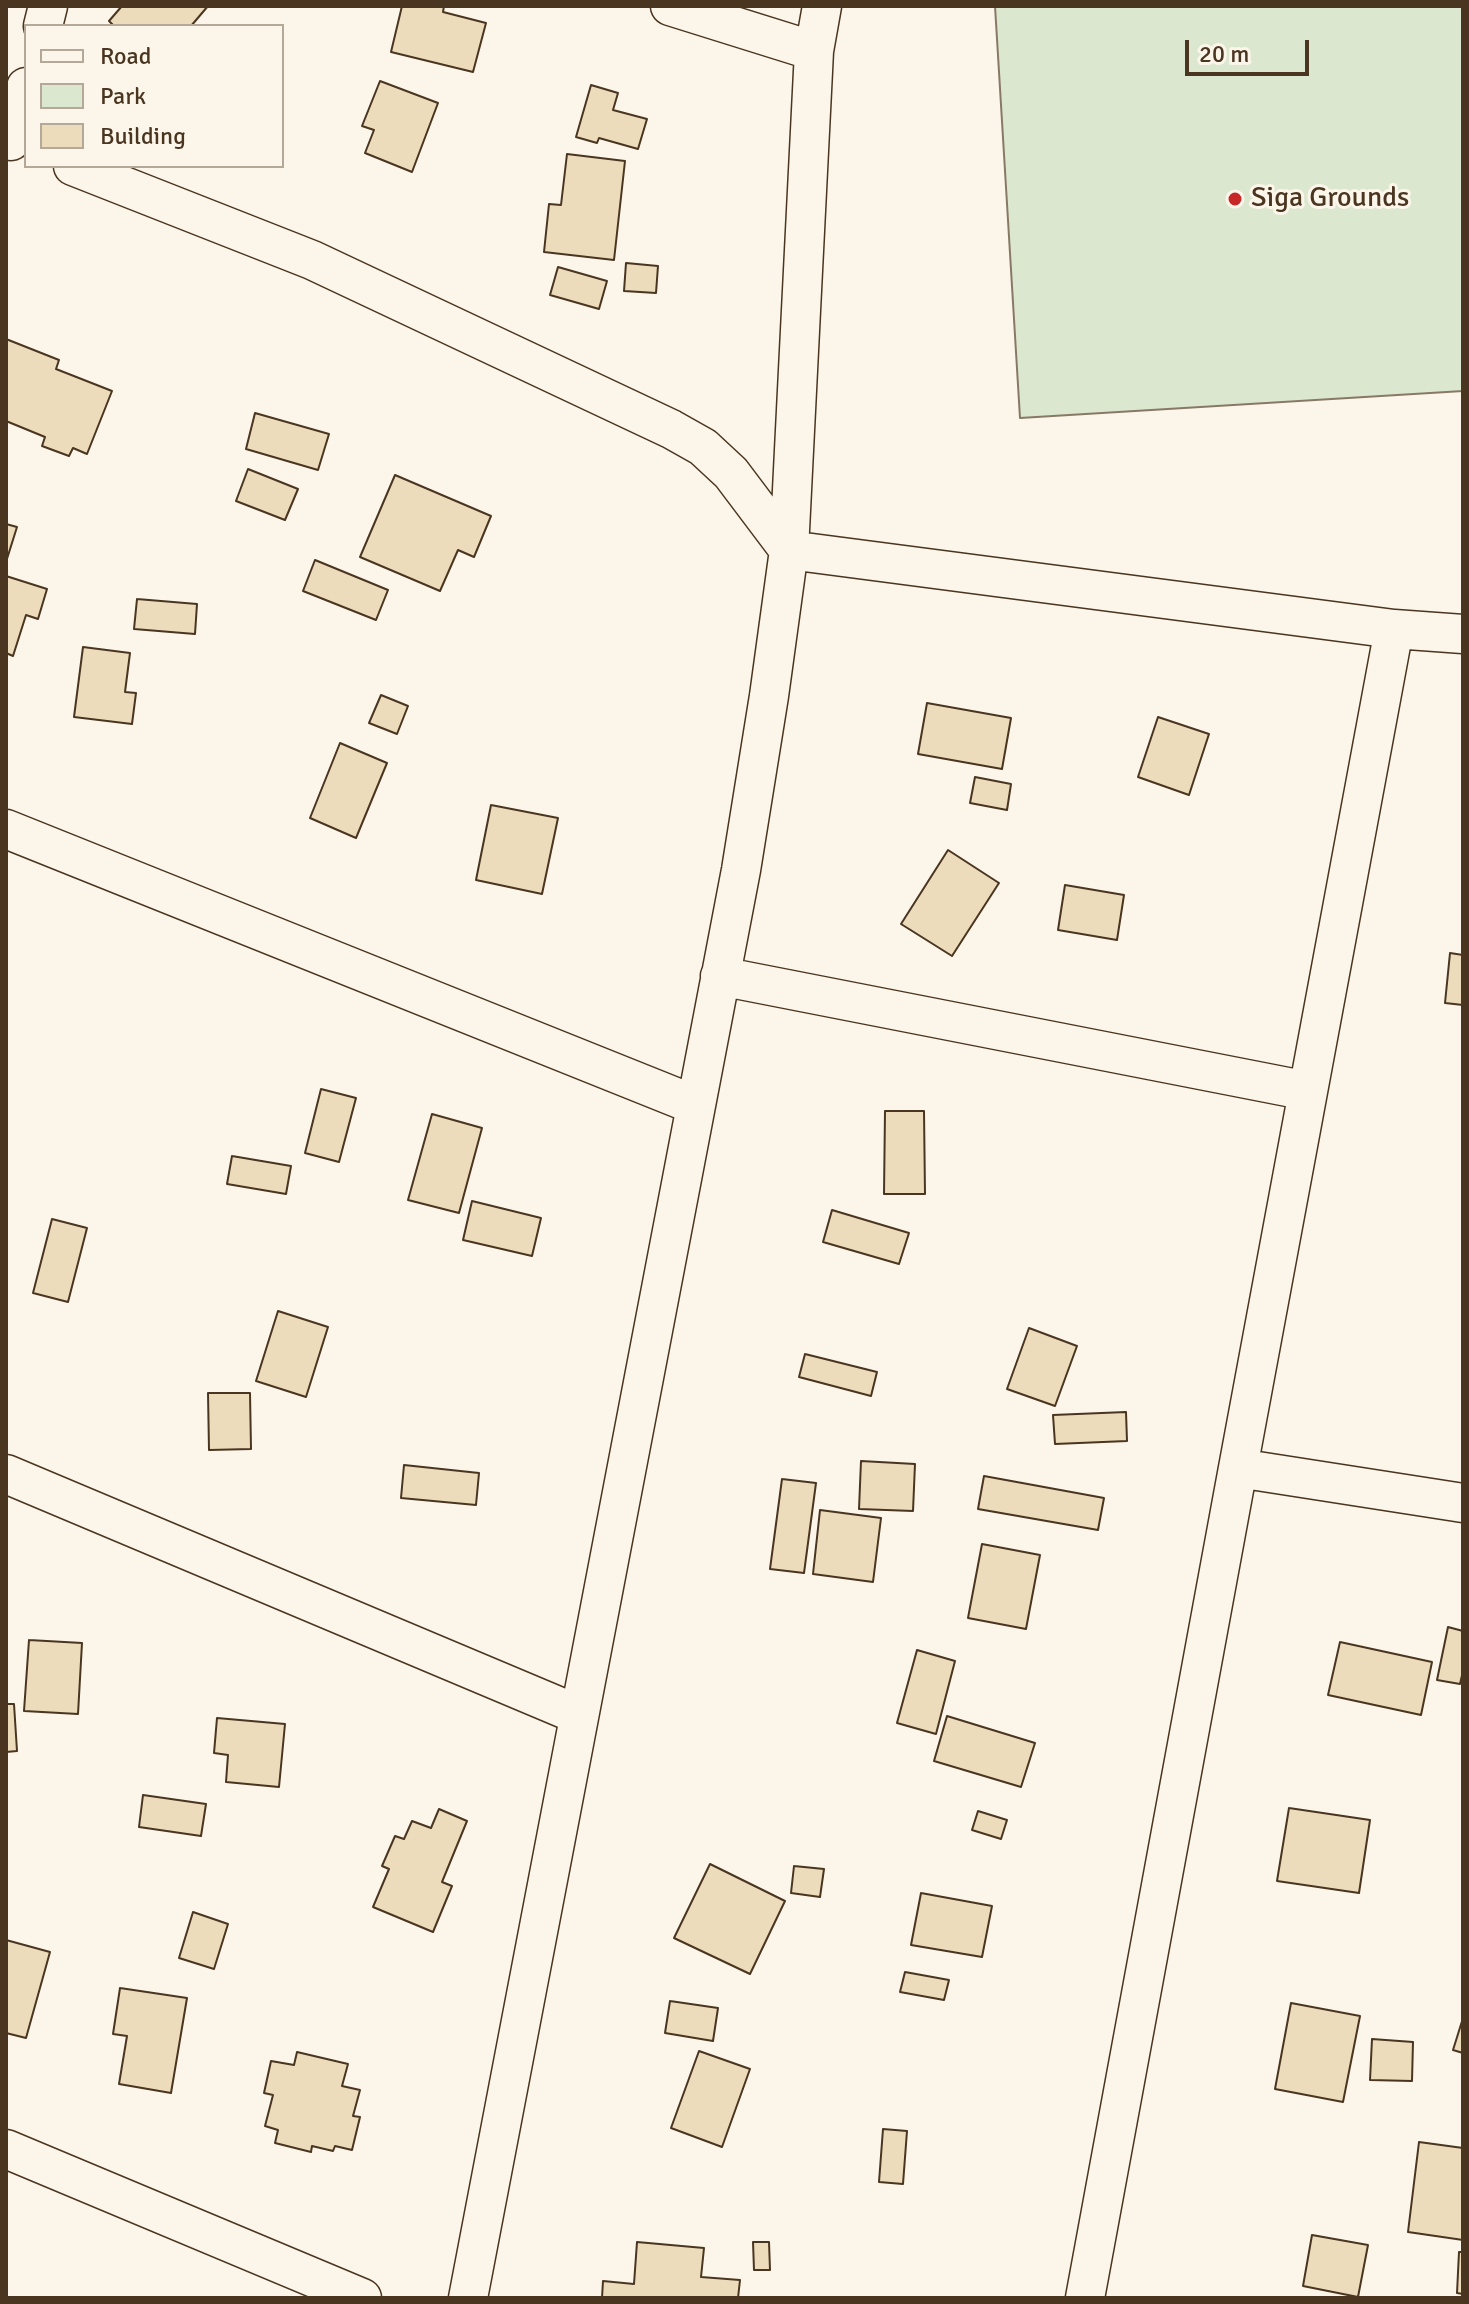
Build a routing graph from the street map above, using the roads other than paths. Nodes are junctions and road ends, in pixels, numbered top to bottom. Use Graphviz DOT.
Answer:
graph roads {
  1 [pos="670,6"];
  2 [pos="822,6"];
  3 [pos="814,51"];
  4 [pos="24,96"];
  5 [pos="14,142"];
  6 [pos="78,168"];
  7 [pos="789,550"];
  8 [pos="1394,629"];
  9 [pos="1463,634"];
  10 [pos="6,829"];
  11 [pos="720,976"];
  12 [pos="1308,1091"];
  13 [pos="695,1105"];
  14 [pos="1238,1468"];
  15 [pos="6,1474"];
  16 [pos="1463,1503"];
  17 [pos="579,1715"];
  18 [pos="6,2149"];
  19 [pos="362,2298"];
  20 [pos="468,2298"];
  21 [pos="1085,2298"];
  1 -- 3 [label="street"];
  2 -- 3 [label="street"];
  3 -- 7 [label="street"];
  4 -- 5 [label="street"];
  6 -- 7 [label="street"];
  7 -- 8 [label="street"];
  7 -- 11 [label="street"];
  8 -- 9 [label="street"];
  8 -- 12 [label="street"];
  10 -- 13 [label="street"];
  11 -- 12 [label="street"];
  11 -- 13 [label="street"];
  12 -- 14 [label="street"];
  13 -- 17 [label="street"];
  14 -- 16 [label="street"];
  14 -- 21 [label="street"];
  15 -- 17 [label="street"];
  17 -- 20 [label="street"];
  18 -- 19 [label="street"];
}
